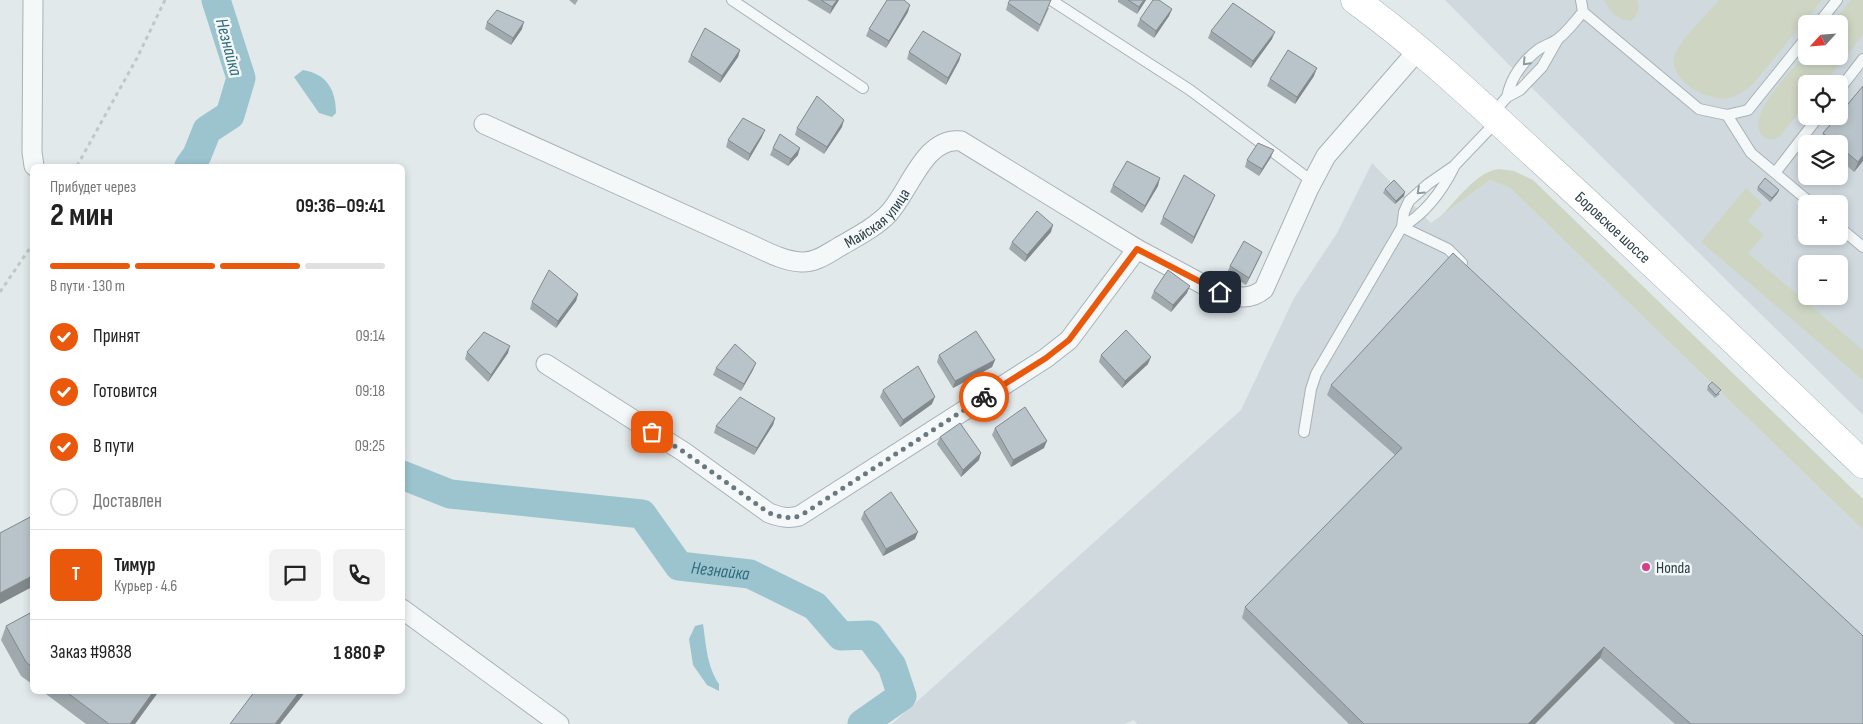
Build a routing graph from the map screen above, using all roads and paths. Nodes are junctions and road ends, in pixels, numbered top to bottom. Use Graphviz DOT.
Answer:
graph roads {
  1 [pos="33,0"];
  2 [pos="164,0"];
  3 [pos="732,0"];
  4 [pos="1051,0"];
  5 [pos="1355,0"];
  6 [pos="1580,0"];
  7 [pos="1837,0"];
  8 [pos="1583,12"];
  9 [pos="1825,15"];
  10 [pos="1559,38"];
  11 [pos="1798,48"];
  12 [pos="1419,49"];
  13 [pos="1863,59"];
  14 [pos="1848,78"];
  15 [pos="863,88"];
  16 [pos="1499,111"];
  17 [pos="1727,115"];
  18 [pos="484,124"];
  19 [pos="1812,125"];
  20 [pos="34,164"];
  21 [pos="77,164"];
  22 [pos="1454,166"];
  23 [pos="1775,173"];
  24 [pos="1312,182"];
  25 [pos="1801,195"];
  26 [pos="1402,227"];
  27 [pos="1848,234"];
  28 [pos="1863,247"];
  29 [pos="30,248"];
  30 [pos="1137,249"];
  31 [pos="1469,270"];
  32 [pos="0,292"];
  33 [pos="546,364"];
  34 [pos="1304,432"];
  35 [pos="1863,464"];
  36 [pos="405,611"];
  37 [pos="559,724"];
  1 -- 20 [label="street"];
  2 -- 21 [label="path"];
  3 -- 15 [label="lane"];
  4 -- 24 [label="lane"];
  5 -- 12 [label="main road, Боровское шоссе"];
  6 -- 8 [label="lane"];
  7 -- 9 [label="lane"];
  8 -- 10 [label="lane"];
  8 -- 17 [label="lane"];
  10 -- 16 [label="lane"];
  10 -- 16 [label="lane, one-way"];
  11 -- 17 [label="lane"];
  12 -- 16 [label="main road, Боровское шоссе"];
  12 -- 24 [label="street"];
  13 -- 14 [label="lane"];
  16 -- 22 [label="lane"];
  16 -- 35 [label="main road, Боровское шоссе"];
  17 -- 23 [label="lane"];
  18 -- 30 [label="street, Майская улица"];
  19 -- 23 [label="lane"];
  22 -- 26 [label="lane"];
  22 -- 26 [label="lane, one-way"];
  23 -- 25 [label="lane"];
  24 -- 30 [label="street, Майская улица"];
  26 -- 31 [label="lane"];
  26 -- 34 [label="lane"];
  27 -- 28 [label="lane"];
  29 -- 32 [label="path"];
  30 -- 33 [label="street"];
  36 -- 37 [label="street"];
}
